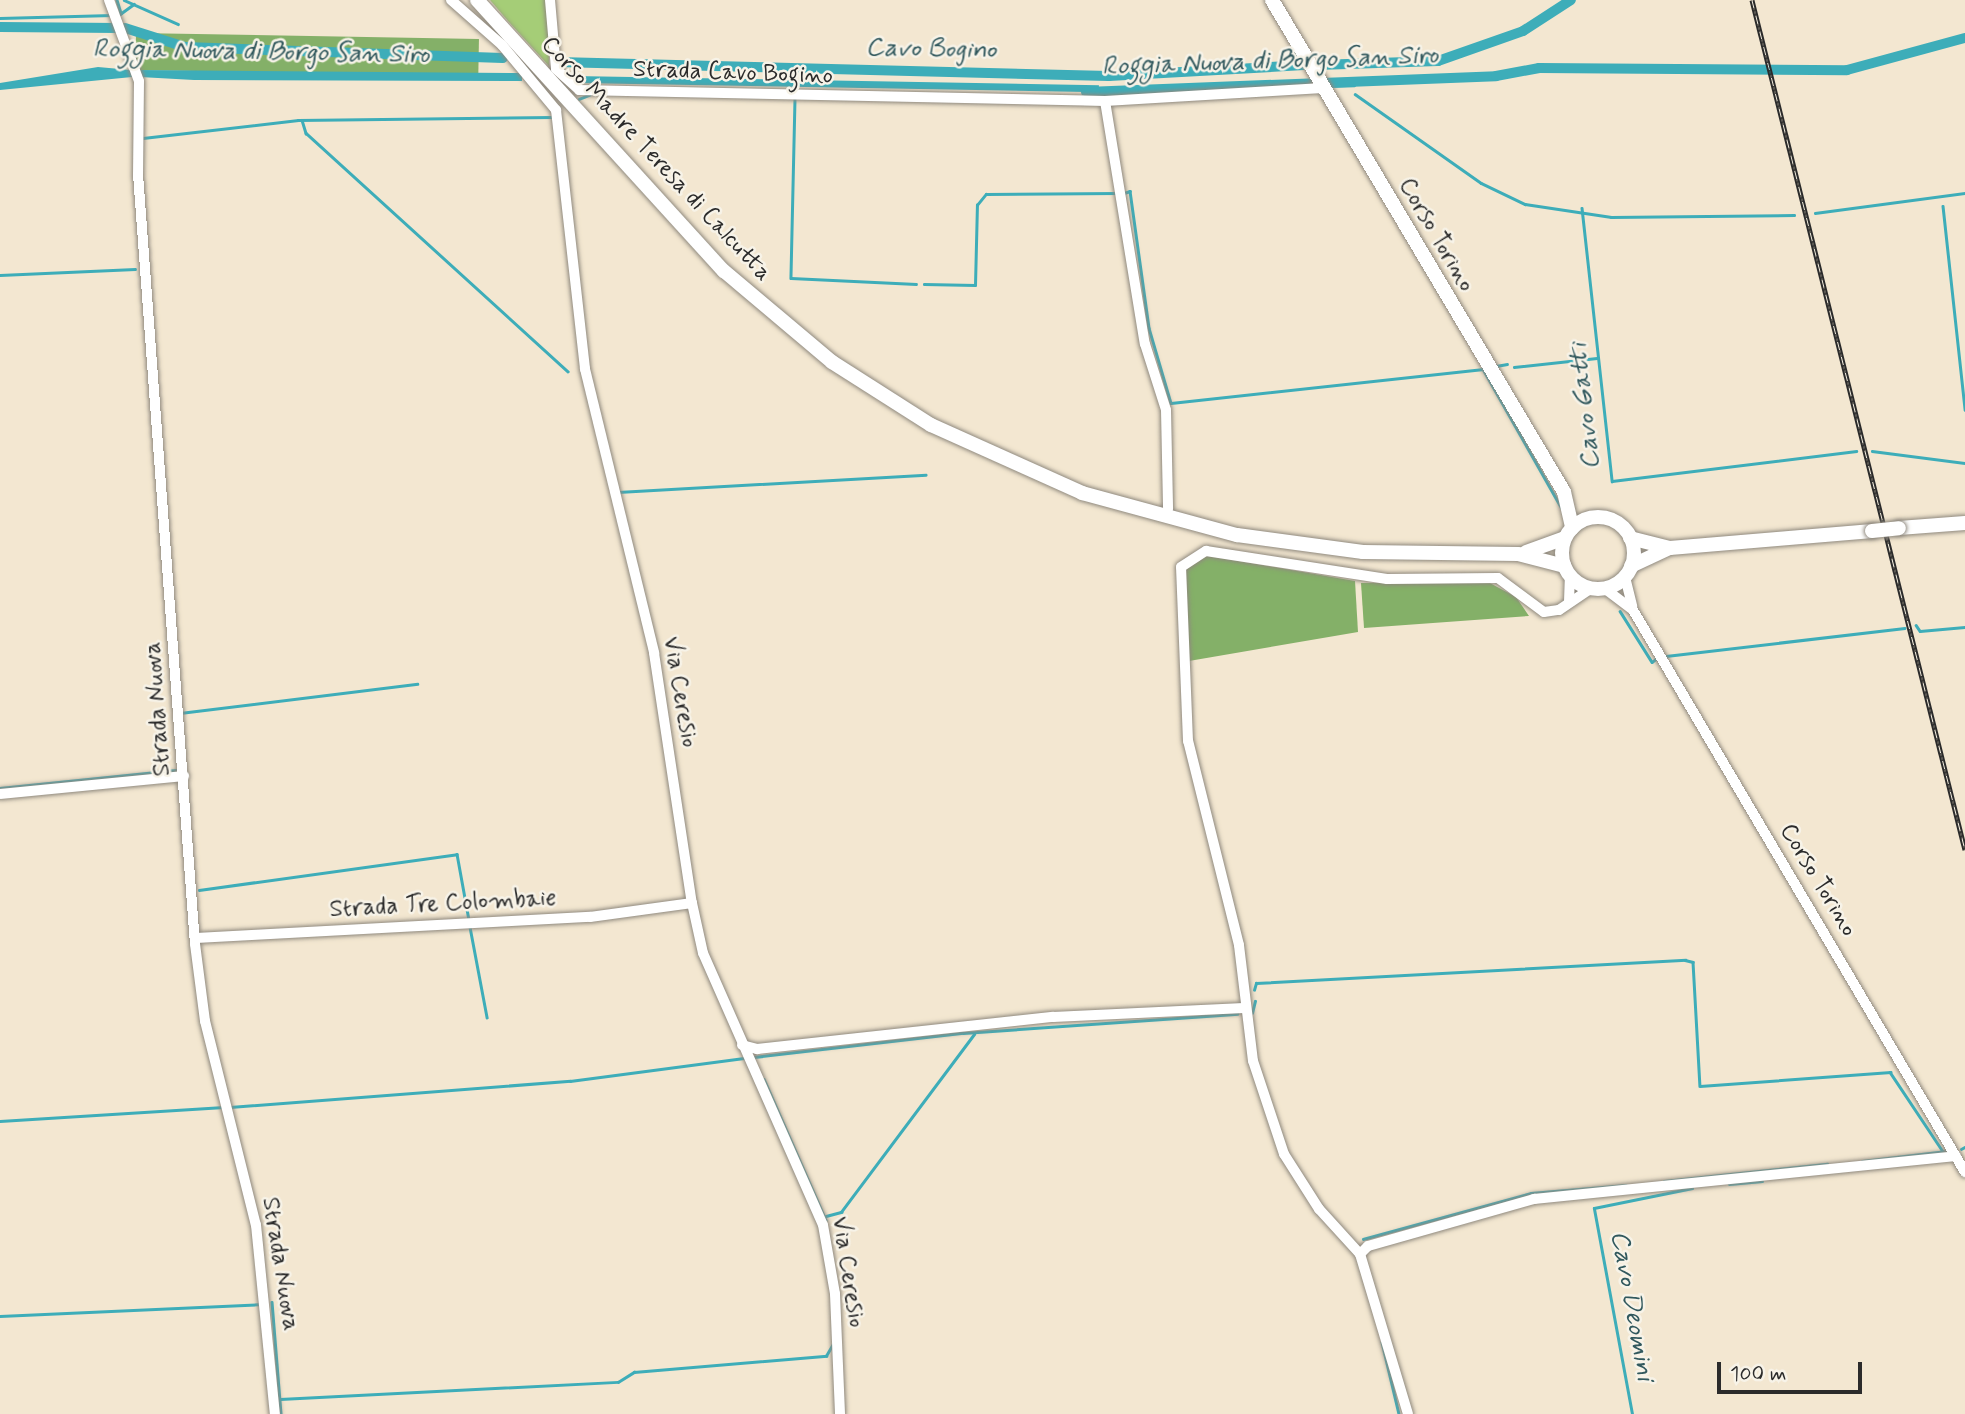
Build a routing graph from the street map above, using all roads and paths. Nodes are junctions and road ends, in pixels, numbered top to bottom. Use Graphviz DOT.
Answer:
graph roads {
  1 [pos="109,0"];
  2 [pos="451,0"];
  3 [pos="477,0"];
  4 [pos="550,0"];
  5 [pos="1272,0"];
  6 [pos="1321,83"];
  7 [pos="1105,101"];
  8 [pos="1564,492"];
  9 [pos="1168,509"];
  10 [pos="1597,517"];
  11 [pos="1965,523"];
  12 [pos="1568,533"];
  13 [pos="1630,538"];
  14 [pos="1670,548"];
  15 [pos="1518,554"];
  16 [pos="1567,571"];
  17 [pos="1628,571"];
  18 [pos="1598,588"];
  19 [pos="1569,602"];
  20 [pos="1633,610"];
  21 [pos="184,776"];
  22 [pos="0,794"];
  23 [pos="692,903"];
  24 [pos="196,938"];
  25 [pos="1244,1008"];
  26 [pos="743,1045"];
  27 [pos="1956,1156"];
  28 [pos="1965,1172"];
  29 [pos="1360,1254"];
  30 [pos="275,1414"];
  31 [pos="840,1414"];
  32 [pos="1408,1414"];
  1 -- 21 [label="street, Strada Nuova"];
  2 -- 23 [label="street, Via Ceresio"];
  3 -- 15 [label="main road, Corso Madre Teresa di Calcutta"];
  4 -- 7 [label="street, Strada Cavo Bogino"];
  5 -- 6 [label="main road, Corso Torino"];
  6 -- 7 [label="street, Strada Cavo Bogino"];
  6 -- 8 [label="main road, Corso Torino"];
  7 -- 9 [label="street"];
  8 -- 10 [label="main road, Corso Torino"];
  8 -- 12 [label="main road, Corso Torino"];
  10 -- 12 [label="main road"];
  10 -- 13 [label="main road"];
  11 -- 14 [label="main road, bridge"];
  12 -- 15 [label="main road"];
  12 -- 16 [label="main road"];
  13 -- 14 [label="main road"];
  13 -- 17 [label="main road"];
  14 -- 17 [label="main road"];
  15 -- 16 [label="main road"];
  16 -- 18 [label="main road"];
  16 -- 19 [label="street"];
  17 -- 18 [label="main road"];
  17 -- 20 [label="street, Corso Torino"];
  18 -- 19 [label="street"];
  18 -- 20 [label="street, Corso Torino"];
  19 -- 25 [label="street"];
  20 -- 27 [label="street, Corso Torino"];
  21 -- 22 [label="street"];
  21 -- 24 [label="street, Strada Nuova"];
  23 -- 24 [label="street, Strada Tre Colombaie"];
  23 -- 26 [label="street, Via Ceresio"];
  24 -- 30 [label="street, Strada Nuova"];
  25 -- 26 [label="street"];
  25 -- 29 [label="street"];
  26 -- 31 [label="street, Via Ceresio"];
  27 -- 28 [label="street, Corso Torino"];
  27 -- 29 [label="street"];
  29 -- 32 [label="street"];
}
